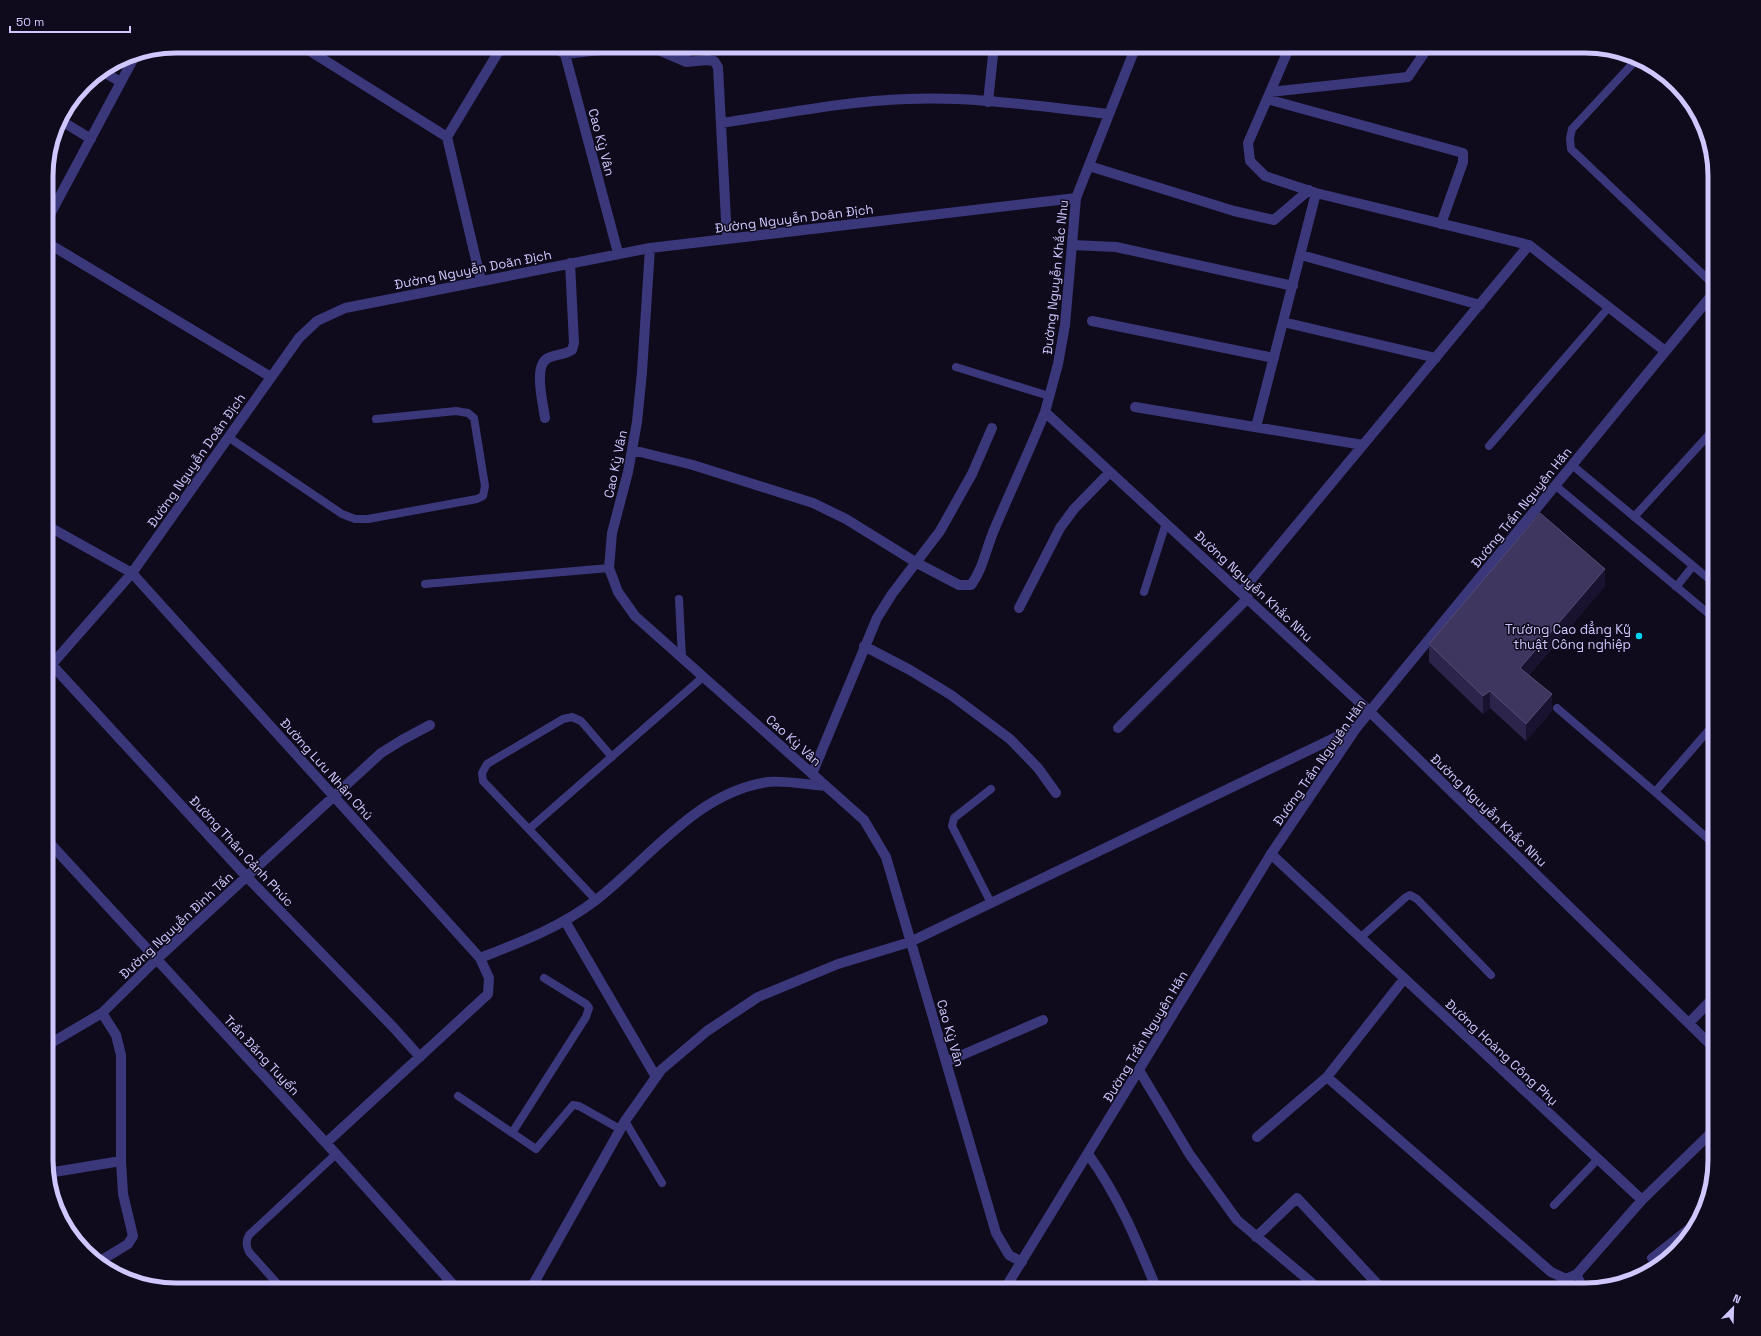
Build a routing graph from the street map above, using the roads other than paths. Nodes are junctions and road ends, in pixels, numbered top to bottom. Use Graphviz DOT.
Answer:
graph roads {
  1 [pos="313,53"];
  2 [pos="498,53"];
  3 [pos="567,53"];
  4 [pos="665,53"];
  5 [pos="687,53"];
  6 [pos="993,53"];
  7 [pos="1133,53"];
  8 [pos="1287,53"];
  9 [pos="1424,53"];
  10 [pos="132,61"];
  11 [pos="686,62"];
  12 [pos="1632,63"];
  13 [pos="107,74"];
  14 [pos="121,82"];
  15 [pos="1269,95"];
  16 [pos="988,102"];
  17 [pos="1109,114"];
  18 [pos="65,123"];
  19 [pos="721,123"];
  20 [pos="447,137"];
  21 [pos="91,139"];
  22 [pos="1089,166"];
  23 [pos="1312,191"];
  24 [pos="1076,198"];
  25 [pos="53,209"];
  26 [pos="1441,224"];
  27 [pos="728,238"];
  28 [pos="1072,245"];
  29 [pos="1529,245"];
  30 [pos="53,246"];
  31 [pos="650,248"];
  32 [pos="618,253"];
  33 [pos="1301,254"];
  34 [pos="570,263"];
  35 [pos="1708,279"];
  36 [pos="481,281"];
  37 [pos="1293,286"];
  38 [pos="1708,299"];
  39 [pos="1480,305"];
  40 [pos="1609,307"];
  41 [pos="1092,321"];
  42 [pos="1283,322"];
  43 [pos="1665,351"];
  44 [pos="1274,358"];
  45 [pos="1436,358"];
  46 [pos="956,367"];
  47 [pos="271,377"];
  48 [pos="1049,396"];
  49 [pos="1135,408"];
  50 [pos="1044,412"];
  51 [pos="376,418"];
  52 [pos="545,418"];
  53 [pos="1256,427"];
  54 [pos="992,428"];
  55 [pos="1708,436"];
  56 [pos="228,437"];
  57 [pos="1363,445"];
  58 [pos="1489,446"];
  59 [pos="632,450"];
  60 [pos="1572,465"];
  61 [pos="1110,472"];
  62 [pos="1556,486"];
  63 [pos="1634,517"];
  64 [pos="1166,523"];
  65 [pos="53,529"];
  66 [pos="917,563"];
  67 [pos="1693,566"];
  68 [pos="609,568"];
  69 [pos="132,573"];
  70 [pos="1708,578"];
  71 [pos="424,584"];
  72 [pos="1676,587"];
  73 [pos="1144,592"];
  74 [pos="1245,595"];
  75 [pos="679,599"];
  76 [pos="1019,608"];
  77 [pos="1708,613"];
  78 [pos="864,646"];
  79 [pos="682,658"];
  80 [pos="53,660"];
  81 [pos="53,671"];
  82 [pos="703,677"];
  83 [pos="1558,708"];
  84 [pos="1369,711"];
  85 [pos="430,725"];
  86 [pos="1357,727"];
  87 [pos="1118,728"];
  88 [pos="1708,731"];
  89 [pos="612,757"];
  90 [pos="812,774"];
  91 [pos="826,786"];
  92 [pos="991,789"];
  93 [pos="1655,792"];
  94 [pos="1056,793"];
  95 [pos="334,796"];
  96 [pos="529,829"];
  97 [pos="1708,839"];
  98 [pos="53,847"];
  99 [pos="1271,854"];
  100 [pos="246,876"];
  101 [pos="596,900"];
  102 [pos="991,903"];
  103 [pos="565,921"];
  104 [pos="1360,938"];
  105 [pos="910,942"];
  106 [pos="480,958"];
  107 [pos="157,959"];
  108 [pos="1491,975"];
  109 [pos="544,978"];
  110 [pos="1404,979"];
  111 [pos="1708,1003"];
  112 [pos="102,1013"];
  113 [pos="1043,1020"];
  114 [pos="1689,1023"];
  115 [pos="53,1042"];
  116 [pos="1708,1042"];
  117 [pos="420,1057"];
  118 [pos="946,1062"];
  119 [pos="1139,1070"];
  120 [pos="1327,1077"];
  121 [pos="656,1078"];
  122 [pos="458,1096"];
  123 [pos="622,1125"];
  124 [pos="512,1133"];
  125 [pos="1708,1136"];
  126 [pos="1257,1137"];
  127 [pos="326,1143"];
  128 [pos="336,1154"];
  129 [pos="1088,1154"];
  130 [pos="1598,1159"];
  131 [pos="121,1161"];
  132 [pos="54,1172"];
  133 [pos="662,1183"];
  134 [pos="1642,1200"];
  135 [pos="1554,1205"];
  136 [pos="1687,1230"];
  137 [pos="1256,1237"];
  138 [pos="1651,1258"];
  139 [pos="103,1259"];
  140 [pos="1022,1262"];
  141 [pos="1577,1274"];
  142 [pos="277,1283"];
  143 [pos="452,1283"];
  144 [pos="534,1283"];
  145 [pos="1008,1283"];
  146 [pos="1155,1283"];
  147 [pos="1311,1283"];
  148 [pos="1376,1283"];
  149 [pos="1582,1283"];
  1 -- 20 [label="street"];
  2 -- 20 [label="street"];
  3 -- 32 [label="street, Cao Kỳ Vân"];
  4 -- 11 [label="street"];
  5 -- 11 [label="lane"];
  6 -- 16 [label="street"];
  7 -- 17 [label="street, Đường Nguyễn Khắc Nhu"];
  8 -- 15 [label="street"];
  9 -- 15 [label="street"];
  10 -- 14 [label="street"];
  11 -- 19 [label="street"];
  12 -- 35 [label="lane"];
  13 -- 14 [label="street"];
  14 -- 21 [label="street"];
  15 -- 23 [label="street"];
  15 -- 26 [label="street"];
  16 -- 17 [label="street"];
  16 -- 19 [label="street"];
  17 -- 22 [label="street, Đường Nguyễn Khắc Nhu"];
  18 -- 21 [label="street"];
  19 -- 27 [label="street"];
  20 -- 36 [label="street"];
  21 -- 25 [label="street"];
  22 -- 23 [label="street"];
  22 -- 24 [label="street, Đường Nguyễn Khắc Nhu"];
  23 -- 26 [label="street"];
  23 -- 33 [label="street"];
  24 -- 27 [label="street, Đường Nguyễn Doãn Địch"];
  24 -- 28 [label="street, Đường Nguyễn Khắc Nhu"];
  26 -- 29 [label="street"];
  27 -- 31 [label="street, Đường Nguyễn Doãn Địch"];
  28 -- 37 [label="street"];
  28 -- 48 [label="street, Đường Nguyễn Khắc Nhu"];
  29 -- 39 [label="street"];
  29 -- 40 [label="street"];
  30 -- 47 [label="street"];
  31 -- 32 [label="street, Đường Nguyễn Doãn Địch"];
  31 -- 59 [label="street, Cao Kỳ Vân"];
  32 -- 34 [label="street, Đường Nguyễn Doãn Địch"];
  33 -- 37 [label="street"];
  33 -- 39 [label="street"];
  34 -- 36 [label="street, Đường Nguyễn Doãn Địch"];
  34 -- 52 [label="street"];
  36 -- 47 [label="street, Đường Nguyễn Doãn Địch"];
  37 -- 42 [label="street"];
  38 -- 43 [label="street, Đường Trần Nguyên Hãn"];
  39 -- 45 [label="street"];
  40 -- 43 [label="street"];
  40 -- 58 [label="lane"];
  41 -- 44 [label="street"];
  42 -- 44 [label="street"];
  42 -- 45 [label="street"];
  43 -- 60 [label="street, Đường Trần Nguyên Hãn"];
  44 -- 53 [label="street"];
  45 -- 57 [label="street"];
  46 -- 48 [label="lane"];
  47 -- 56 [label="street, Đường Nguyễn Doãn Địch"];
  48 -- 50 [label="street, Đường Nguyễn Khắc Nhu"];
  49 -- 53 [label="street"];
  50 -- 61 [label="street, Đường Nguyễn Khắc Nhu"];
  50 -- 66 [label="street"];
  51 -- 56 [label="lane"];
  53 -- 57 [label="street"];
  54 -- 66 [label="street"];
  55 -- 63 [label="lane"];
  56 -- 69 [label="street, Đường Nguyễn Doãn Địch"];
  57 -- 74 [label="street"];
  59 -- 66 [label="street"];
  59 -- 68 [label="street, Cao Kỳ Vân"];
  60 -- 62 [label="street, Đường Trần Nguyên Hãn"];
  60 -- 63 [label="lane"];
  61 -- 64 [label="street, Đường Nguyễn Khắc Nhu"];
  61 -- 76 [label="street"];
  62 -- 72 [label="lane"];
  62 -- 84 [label="street, Đường Trần Nguyên Hãn"];
  63 -- 67 [label="lane"];
  64 -- 73 [label="lane"];
  64 -- 74 [label="street, Đường Nguyễn Khắc Nhu"];
  65 -- 69 [label="street, Đường Lưu Nhân Chú"];
  66 -- 78 [label="street"];
  67 -- 70 [label="lane"];
  67 -- 72 [label="lane"];
  68 -- 71 [label="lane"];
  68 -- 79 [label="street, Cao Kỳ Vân"];
  69 -- 80 [label="street, Đường Nguyễn Doãn Địch"];
  69 -- 95 [label="street, Đường Lưu Nhân Chú"];
  72 -- 77 [label="lane"];
  74 -- 84 [label="street, Đường Nguyễn Khắc Nhu"];
  74 -- 87 [label="street"];
  75 -- 79 [label="lane"];
  78 -- 90 [label="street"];
  78 -- 94 [label="street"];
  79 -- 82 [label="street, Cao Kỳ Vân"];
  81 -- 100 [label="street, Đường Thân Cảnh Phúc"];
  82 -- 89 [label="lane"];
  82 -- 90 [label="street, Cao Kỳ Vân"];
  83 -- 93 [label="lane"];
  84 -- 86 [label="street, Đường Trần Nguyên Hãn"];
  84 -- 114 [label="street, Đường Nguyễn Khắc Nhu"];
  85 -- 95 [label="street, Đường Nguyễn Đình Tấn"];
  86 -- 99 [label="street, Đường Trần Nguyên Hãn"];
  86 -- 102 [label="street"];
  88 -- 93 [label="lane"];
  89 -- 96 [label="lane"];
  89 -- 96 [label="lane"];
  90 -- 91 [label="street, Cao Kỳ Vân"];
  91 -- 101 [label="street"];
  91 -- 105 [label="street, Cao Kỳ Vân"];
  92 -- 102 [label="lane"];
  93 -- 97 [label="lane"];
  95 -- 100 [label="street, Đường Nguyễn Đình Tấn"];
  95 -- 106 [label="street, Đường Lưu Nhân Chú"];
  96 -- 101 [label="lane"];
  98 -- 107 [label="street, Trần Đăng Tuyển"];
  99 -- 104 [label="street, Đường Hoàng Công Phụ"];
  99 -- 119 [label="street, Đường Trần Nguyên Hãn"];
  100 -- 107 [label="street, Đường Nguyễn Đình Tấn"];
  100 -- 117 [label="street, Đường Thân Cảnh Phúc"];
  101 -- 103 [label="street"];
  102 -- 105 [label="street"];
  103 -- 106 [label="street"];
  103 -- 121 [label="street"];
  104 -- 108 [label="lane"];
  104 -- 110 [label="street, Đường Hoàng Công Phụ"];
  105 -- 118 [label="street, Cao Kỳ Vân"];
  105 -- 121 [label="street"];
  106 -- 117 [label="street, Đường Lưu Nhân Chú"];
  107 -- 112 [label="street, Đường Nguyễn Đình Tấn"];
  107 -- 127 [label="street, Trần Đăng Tuyển"];
  109 -- 124 [label="lane"];
  110 -- 120 [label="street"];
  110 -- 130 [label="street, Đường Hoàng Công Phụ"];
  111 -- 114 [label="street"];
  112 -- 115 [label="street, Đường Nguyễn Đình Tấn"];
  112 -- 131 [label="street"];
  113 -- 118 [label="street"];
  114 -- 116 [label="street, Đường Nguyễn Khắc Nhu"];
  117 -- 127 [label="street, Đường Lưu Nhân Chú"];
  118 -- 140 [label="street, Cao Kỳ Vân"];
  119 -- 129 [label="street, Đường Trần Nguyên Hãn"];
  119 -- 137 [label="street"];
  120 -- 126 [label="street"];
  120 -- 141 [label="street"];
  121 -- 123 [label="street"];
  122 -- 124 [label="lane"];
  123 -- 124 [label="lane"];
  123 -- 133 [label="lane"];
  123 -- 144 [label="street"];
  125 -- 134 [label="street"];
  127 -- 128 [label="street, Trần Đăng Tuyển"];
  128 -- 142 [label="lane"];
  128 -- 143 [label="street, Trần Đăng Tuyển"];
  129 -- 140 [label="street, Đường Trần Nguyên Hãn"];
  129 -- 146 [label="street"];
  130 -- 134 [label="street, Đường Hoàng Công Phụ"];
  130 -- 135 [label="lane"];
  131 -- 132 [label="street"];
  131 -- 139 [label="street"];
  134 -- 141 [label="street"];
  136 -- 138 [label="lane"];
  137 -- 147 [label="street"];
  137 -- 148 [label="street"];
  140 -- 145 [label="street, Đường Trần Nguyên Hãn"];
  141 -- 149 [label="lane"];
}
